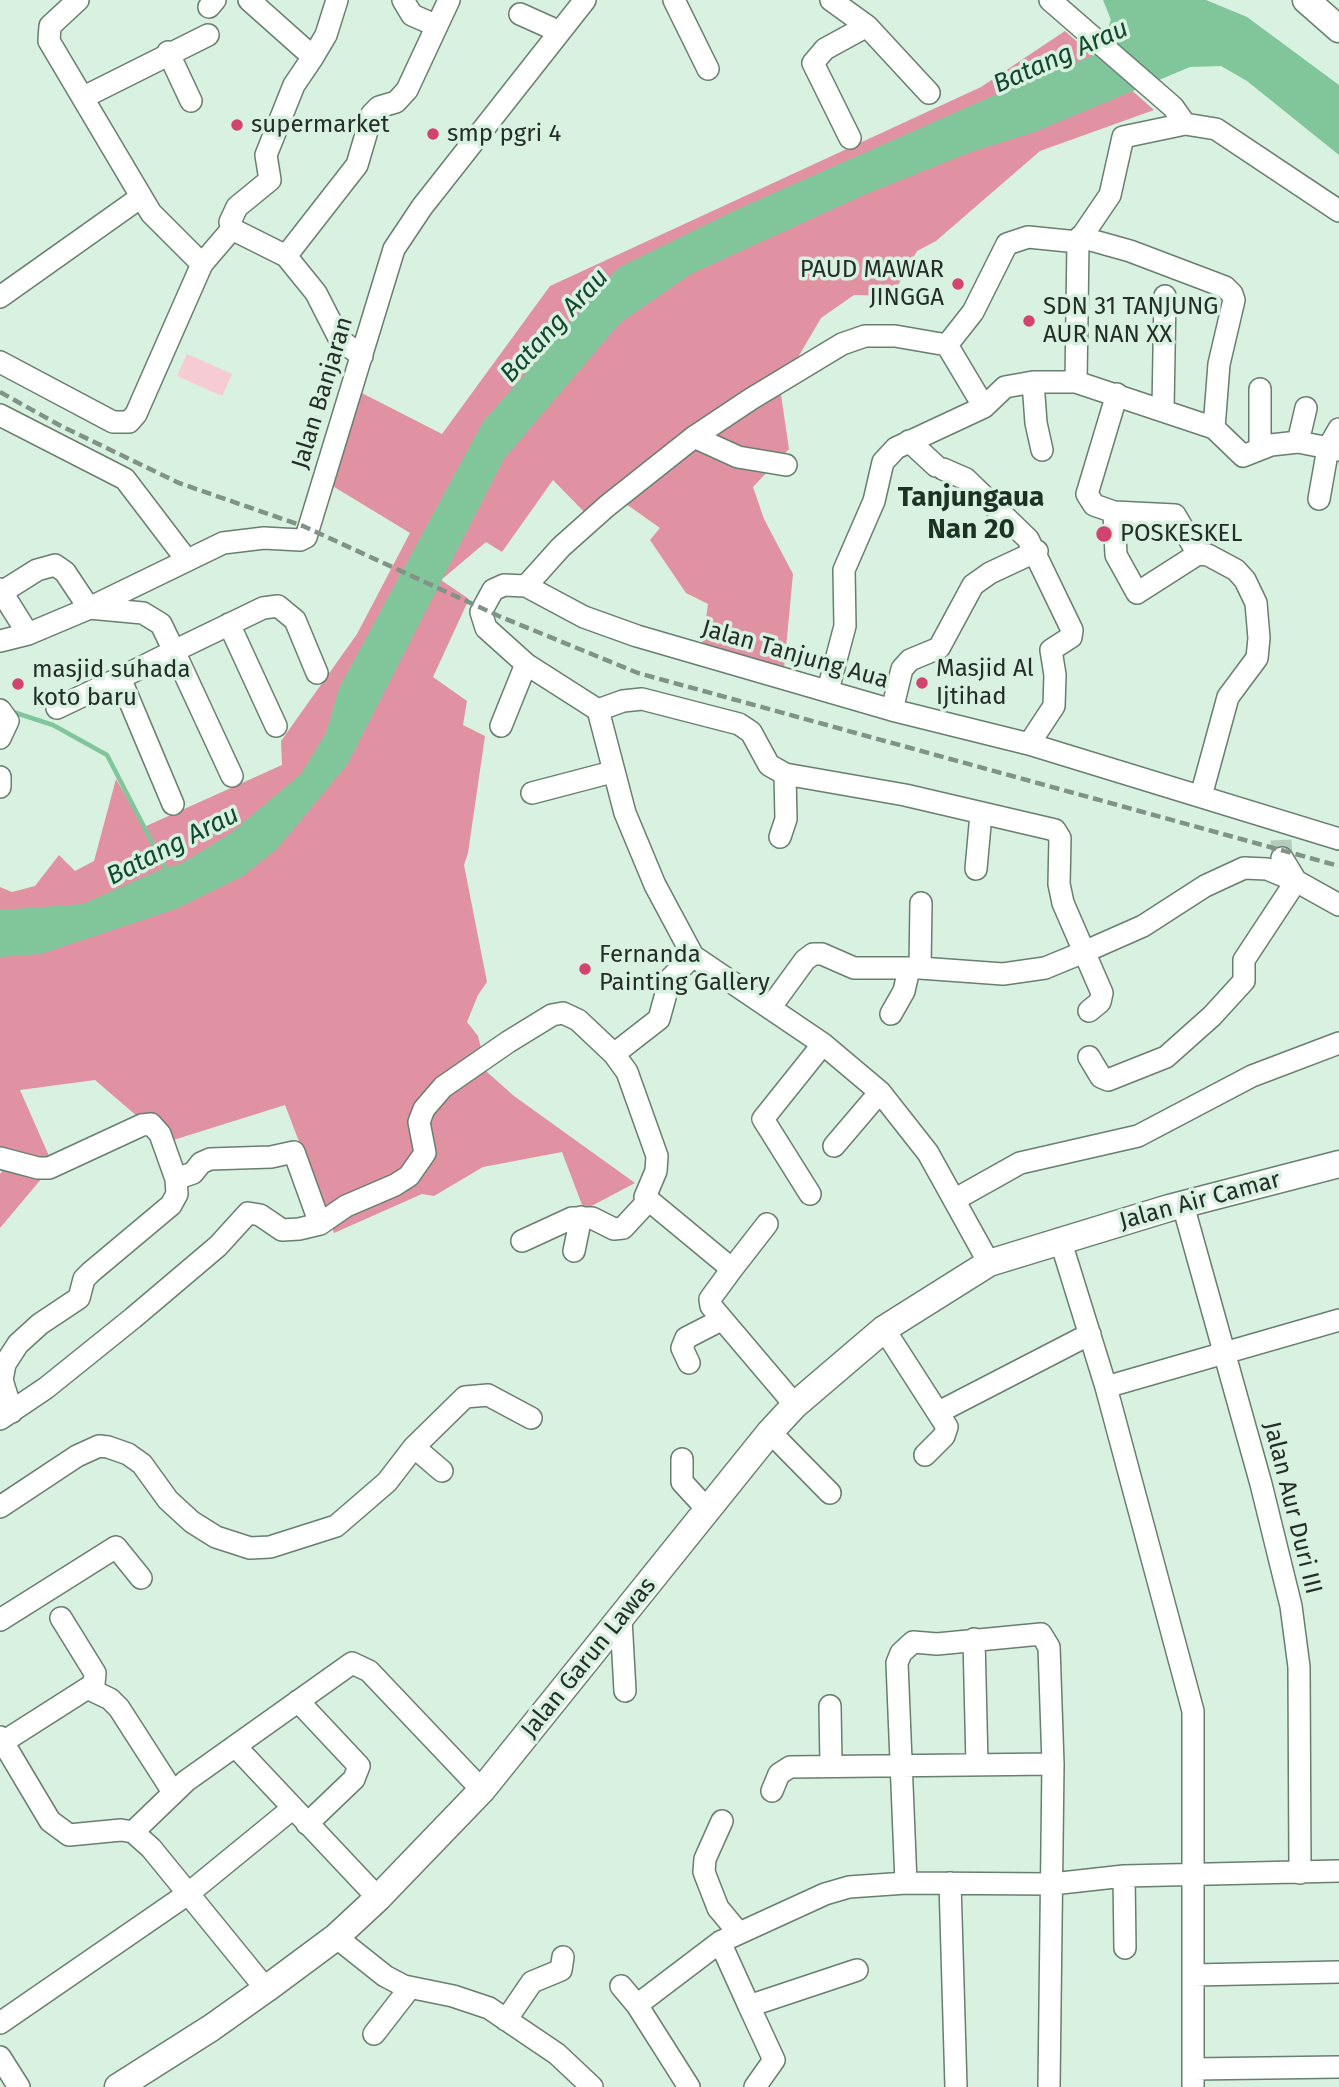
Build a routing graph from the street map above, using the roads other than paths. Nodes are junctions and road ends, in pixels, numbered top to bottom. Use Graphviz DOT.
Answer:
graph roads {
  1 [pos="78,0"];
  2 [pos="249,0"];
  3 [pos="337,0"];
  4 [pos="403,0"];
  5 [pos="449,0"];
  6 [pos="674,0"];
  7 [pos="831,0"];
  8 [pos="1050,0"];
  9 [pos="1306,0"];
  10 [pos="583,1"];
  11 [pos="520,14"];
  12 [pos="435,25"];
  13 [pos="867,26"];
  14 [pos="1339,29"];
  15 [pos="560,32"];
  16 [pos="208,35"];
  17 [pos="168,52"];
  18 [pos="313,57"];
  19 [pos="708,69"];
  20 [pos="929,93"];
  21 [pos="84,97"];
  22 [pos="191,101"];
  23 [pos="1179,115"];
  24 [pos="850,138"];
  25 [pos="141,197"];
  26 [pos="1339,211"];
  27 [pos="232,229"];
  28 [pos="1079,239"];
  29 [pos="286,256"];
  30 [pos="202,264"];
  31 [pos="1165,296"];
  32 [pos="0,297"];
  33 [pos="947,345"];
  34 [pos="362,356"];
  35 [pos="0,362"];
  36 [pos="1033,382"];
  37 [pos="1076,382"];
  38 [pos="1260,389"];
  39 [pos="1116,394"];
  40 [pos="984,407"];
  41 [pos="1306,408"];
  42 [pos="1163,409"];
  43 [pos="0,415"];
  44 [pos="1214,428"];
  45 [pos="1339,429"];
  46 [pos="694,438"];
  47 [pos="909,441"];
  48 [pos="1298,442"];
  49 [pos="1260,449"];
  50 [pos="1334,449"];
  51 [pos="1042,450"];
  52 [pos="786,465"];
  53 [pos="1319,499"];
  54 [pos="1114,512"];
  55 [pos="1037,551"];
  56 [pos="1198,555"];
  57 [pos="186,559"];
  58 [pos="526,586"];
  59 [pos="1,590"];
  60 [pos="89,608"];
  61 [pos="229,624"];
  62 [pos="28,634"];
  63 [pos="0,641"];
  64 [pos="174,651"];
  65 [pos="526,664"];
  66 [pos="317,673"];
  67 [pos="120,678"];
  68 [pos="828,690"];
  69 [pos="57,708"];
  70 [pos="0,710"];
  71 [pos="598,710"];
  72 [pos="892,710"];
  73 [pos="276,726"];
  74 [pos="501,726"];
  75 [pos="0,738"];
  76 [pos="1030,744"];
  77 [pos="612,772"];
  78 [pos="785,774"];
  79 [pos="232,776"];
  80 [pos="0,777"];
  81 [pos="0,787"];
  82 [pos="532,793"];
  83 [pos="1201,796"];
  84 [pos="173,804"];
  85 [pos="981,814"];
  86 [pos="780,837"];
  87 [pos="1339,839"];
  88 [pos="1281,841"];
  89 [pos="976,869"];
  90 [pos="1296,881"];
  91 [pos="921,903"];
  92 [pos="1339,905"];
  93 [pos="1084,952"];
  94 [pos="693,956"];
  95 [pos="914,968"];
  96 [pos="770,1008"];
  97 [pos="1089,1011"];
  98 [pos="891,1014"];
  99 [pos="1339,1043"];
  100 [pos="823,1044"];
  101 [pos="614,1054"];
  102 [pos="1089,1057"];
  103 [pos="880,1092"];
  104 [pos="834,1146"];
  105 [pos="0,1158"];
  106 [pos="1339,1164"];
  107 [pos="176,1178"];
  108 [pos="810,1194"];
  109 [pos="954,1200"];
  110 [pos="648,1201"];
  111 [pos="1184,1205"];
  112 [pos="581,1217"];
  113 [pos="320,1224"];
  114 [pos="766,1224"];
  115 [pos="1060,1239"];
  116 [pos="522,1241"];
  117 [pos="573,1251"];
  118 [pos="989,1263"];
  119 [pos="732,1269"];
  120 [pos="721,1320"];
  121 [pos="1339,1320"];
  122 [pos="884,1329"];
  123 [pos="1090,1334"];
  124 [pos="1223,1351"];
  125 [pos="689,1363"];
  126 [pos="1105,1387"];
  127 [pos="795,1405"];
  128 [pos="939,1412"];
  129 [pos="6,1415"];
  130 [pos="531,1418"];
  131 [pos="770,1432"];
  132 [pos="414,1447"];
  133 [pos="925,1455"];
  134 [pos="682,1459"];
  135 [pos="442,1471"];
  136 [pos="830,1493"];
  137 [pos="0,1507"];
  138 [pos="706,1508"];
  139 [pos="141,1578"];
  140 [pos="61,1618"];
  141 [pos="0,1619"];
  142 [pos="621,1619"];
  143 [pos="975,1639"];
  144 [pos="89,1689"];
  145 [pos="625,1690"];
  146 [pos="298,1701"];
  147 [pos="830,1706"];
  148 [pos="1,1739"];
  149 [pos="236,1747"];
  150 [pos="977,1764"];
  151 [pos="1053,1764"];
  152 [pos="831,1765"];
  153 [pos="903,1767"];
  154 [pos="482,1790"];
  155 [pos="772,1791"];
  156 [pos="173,1792"];
  157 [pos="300,1816"];
  158 [pos="722,1821"];
  159 [pos="133,1832"];
  160 [pos="1339,1871"];
  161 [pos="1300,1873"];
  162 [pos="1193,1875"];
  163 [pos="1124,1876"];
  164 [pos="906,1883"];
  165 [pos="950,1883"];
  166 [pos="1052,1884"];
  167 [pos="189,1893"];
  168 [pos="378,1898"];
  169 [pos="336,1937"];
  170 [pos="729,1937"];
  171 [pos="1125,1948"];
  172 [pos="563,1957"];
  173 [pos="857,1970"];
  174 [pos="1339,1972"];
  175 [pos="1193,1975"];
  176 [pos="621,1986"];
  177 [pos="265,1989"];
  178 [pos="409,1989"];
  179 [pos="637,2005"];
  180 [pos="749,2006"];
  181 [pos="506,2020"];
  182 [pos="0,2023"];
  183 [pos="374,2034"];
  184 [pos="0,2057"];
  185 [pos="1339,2067"];
  186 [pos="1193,2078"];
  187 [pos="19,2087"];
  188 [pos="118,2087"];
  189 [pos="592,2087"];
  190 [pos="689,2087"];
  191 [pos="755,2087"];
  192 [pos="956,2087"];
  193 [pos="1049,2087"];
  1 -- 21 [label="street"];
  2 -- 18 [label="street"];
  3 -- 18 [label="street"];
  4 -- 12 [label="street"];
  5 -- 12 [label="street"];
  6 -- 19 [label="street"];
  7 -- 13 [label="street"];
  8 -- 23 [label="street"];
  9 -- 14 [label="main road"];
  10 -- 15 [label="street, Jalan Banjaran"];
  11 -- 15 [label="street"];
  12 -- 29 [label="street"];
  13 -- 20 [label="street"];
  13 -- 24 [label="street"];
  15 -- 34 [label="street, Jalan Banjaran"];
  16 -- 17 [label="street"];
  17 -- 21 [label="street"];
  17 -- 22 [label="street"];
  18 -- 27 [label="street"];
  21 -- 25 [label="street"];
  23 -- 26 [label="street"];
  23 -- 28 [label="street"];
  25 -- 30 [label="street"];
  25 -- 32 [label="street"];
  27 -- 29 [label="street"];
  27 -- 30 [label="street"];
  28 -- 33 [label="street"];
  28 -- 37 [label="street"];
  28 -- 44 [label="street"];
  29 -- 34 [label="street"];
  30 -- 35 [label="street"];
  31 -- 42 [label="street"];
  33 -- 40 [label="street"];
  33 -- 46 [label="street"];
  34 -- 57 [label="street, Jalan Banjaran"];
  36 -- 37 [label="street"];
  36 -- 40 [label="street"];
  36 -- 51 [label="street"];
  37 -- 39 [label="street"];
  38 -- 49 [label="street"];
  39 -- 42 [label="street"];
  39 -- 54 [label="street"];
  40 -- 47 [label="street"];
  41 -- 48 [label="street"];
  42 -- 44 [label="street"];
  43 -- 57 [label="street"];
  44 -- 49 [label="street"];
  45 -- 50 [label="street"];
  46 -- 52 [label="street"];
  46 -- 58 [label="street"];
  47 -- 55 [label="street"];
  47 -- 68 [label="street"];
  48 -- 49 [label="street"];
  48 -- 50 [label="street"];
  50 -- 53 [label="street"];
  54 -- 56 [label="street"];
  54 -- 56 [label="street"];
  55 -- 72 [label="street"];
  55 -- 76 [label="street"];
  56 -- 83 [label="street"];
  57 -- 60 [label="street, Jalan Banjaran"];
  58 -- 65 [label="street"];
  58 -- 68 [label="street, Jalan Tanjung Aua"];
  59 -- 60 [label="street"];
  59 -- 62 [label="street"];
  60 -- 62 [label="street, Jalan Banjaran"];
  60 -- 64 [label="street"];
  61 -- 64 [label="street"];
  61 -- 66 [label="street"];
  61 -- 73 [label="street"];
  62 -- 63 [label="street, Jalan Banjaran"];
  64 -- 67 [label="street"];
  64 -- 79 [label="street"];
  65 -- 71 [label="street"];
  65 -- 74 [label="street"];
  67 -- 69 [label="street"];
  67 -- 84 [label="street"];
  68 -- 72 [label="street, Jalan Tanjung Aua"];
  70 -- 75 [label="street"];
  71 -- 77 [label="street"];
  71 -- 78 [label="street"];
  72 -- 76 [label="street, Jalan Tanjung Aua"];
  76 -- 83 [label="street, Jalan Tanjung Aua"];
  77 -- 82 [label="street"];
  77 -- 94 [label="street"];
  78 -- 85 [label="street"];
  78 -- 86 [label="street"];
  80 -- 81 [label="street"];
  83 -- 88 [label="street, Jalan Tanjung Aua"];
  85 -- 89 [label="street"];
  85 -- 93 [label="street"];
  87 -- 88 [label="street, Jalan Tanjung Aua"];
  88 -- 90 [label="street"];
  90 -- 92 [label="street"];
  90 -- 93 [label="street"];
  90 -- 102 [label="street"];
  91 -- 95 [label="street"];
  93 -- 95 [label="street"];
  93 -- 97 [label="street"];
  94 -- 96 [label="street"];
  94 -- 101 [label="street"];
  95 -- 96 [label="street"];
  95 -- 98 [label="street"];
  96 -- 100 [label="street"];
  99 -- 109 [label="street"];
  100 -- 103 [label="street"];
  100 -- 108 [label="street"];
  101 -- 110 [label="street"];
  101 -- 113 [label="street"];
  103 -- 104 [label="street"];
  103 -- 109 [label="street"];
  105 -- 107 [label="street"];
  106 -- 111 [label="main road, Jalan Air Camar"];
  107 -- 113 [label="street"];
  107 -- 129 [label="street"];
  109 -- 118 [label="street"];
  110 -- 112 [label="street"];
  110 -- 119 [label="street"];
  111 -- 115 [label="main road, Jalan Air Camar"];
  111 -- 124 [label="street, Jalan Aur Duri III"];
  112 -- 116 [label="street"];
  112 -- 117 [label="street"];
  113 -- 129 [label="street"];
  114 -- 119 [label="street"];
  115 -- 118 [label="main road, Jalan Garun Lawas"];
  115 -- 123 [label="street"];
  118 -- 122 [label="main road, Jalan Garun Lawas"];
  119 -- 120 [label="street"];
  120 -- 125 [label="street"];
  120 -- 127 [label="street"];
  121 -- 124 [label="street"];
  122 -- 127 [label="main road, Jalan Garun Lawas"];
  122 -- 128 [label="street"];
  123 -- 126 [label="street"];
  123 -- 128 [label="street"];
  124 -- 126 [label="street"];
  124 -- 161 [label="street, Jalan Aur Duri III"];
  126 -- 162 [label="street"];
  127 -- 131 [label="main road, Jalan Garun Lawas"];
  128 -- 133 [label="street"];
  130 -- 132 [label="street"];
  131 -- 136 [label="street"];
  131 -- 138 [label="main road, Jalan Garun Lawas"];
  132 -- 135 [label="street"];
  132 -- 137 [label="street"];
  134 -- 138 [label="street"];
  138 -- 142 [label="main road, Jalan Garun Lawas"];
  139 -- 141 [label="street"];
  140 -- 144 [label="street"];
  142 -- 145 [label="street"];
  142 -- 154 [label="main road, Jalan Garun Lawas"];
  143 -- 150 [label="street"];
  143 -- 151 [label="street"];
  143 -- 153 [label="street"];
  144 -- 148 [label="street"];
  144 -- 156 [label="street"];
  146 -- 149 [label="street"];
  146 -- 154 [label="street"];
  146 -- 157 [label="street"];
  147 -- 152 [label="street"];
  148 -- 159 [label="street"];
  149 -- 156 [label="street"];
  149 -- 157 [label="street"];
  150 -- 151 [label="street"];
  150 -- 153 [label="street"];
  151 -- 166 [label="street"];
  152 -- 153 [label="street"];
  152 -- 155 [label="street"];
  153 -- 164 [label="street"];
  154 -- 168 [label="main road, Jalan Garun Lawas"];
  156 -- 159 [label="street"];
  157 -- 167 [label="street"];
  157 -- 168 [label="street"];
  158 -- 170 [label="street"];
  159 -- 167 [label="street"];
  160 -- 161 [label="street"];
  161 -- 162 [label="street"];
  162 -- 163 [label="street"];
  162 -- 175 [label="street"];
  163 -- 166 [label="street"];
  163 -- 171 [label="street"];
  164 -- 165 [label="street"];
  164 -- 170 [label="street"];
  165 -- 166 [label="street"];
  165 -- 192 [label="street"];
  166 -- 193 [label="street"];
  167 -- 177 [label="street"];
  167 -- 182 [label="street"];
  168 -- 169 [label="main road, Jalan Garun Lawas"];
  169 -- 177 [label="main road, Jalan Garun Lawas"];
  169 -- 178 [label="street"];
  170 -- 179 [label="street"];
  170 -- 180 [label="street"];
  172 -- 181 [label="street"];
  173 -- 180 [label="street"];
  174 -- 175 [label="street"];
  175 -- 186 [label="street"];
  176 -- 179 [label="street"];
  177 -- 188 [label="main road, Jalan Garun Lawas"];
  178 -- 181 [label="street"];
  178 -- 183 [label="street"];
  179 -- 190 [label="street"];
  180 -- 191 [label="street"];
  181 -- 189 [label="street"];
  184 -- 187 [label="street"];
  185 -- 186 [label="street"];
}
